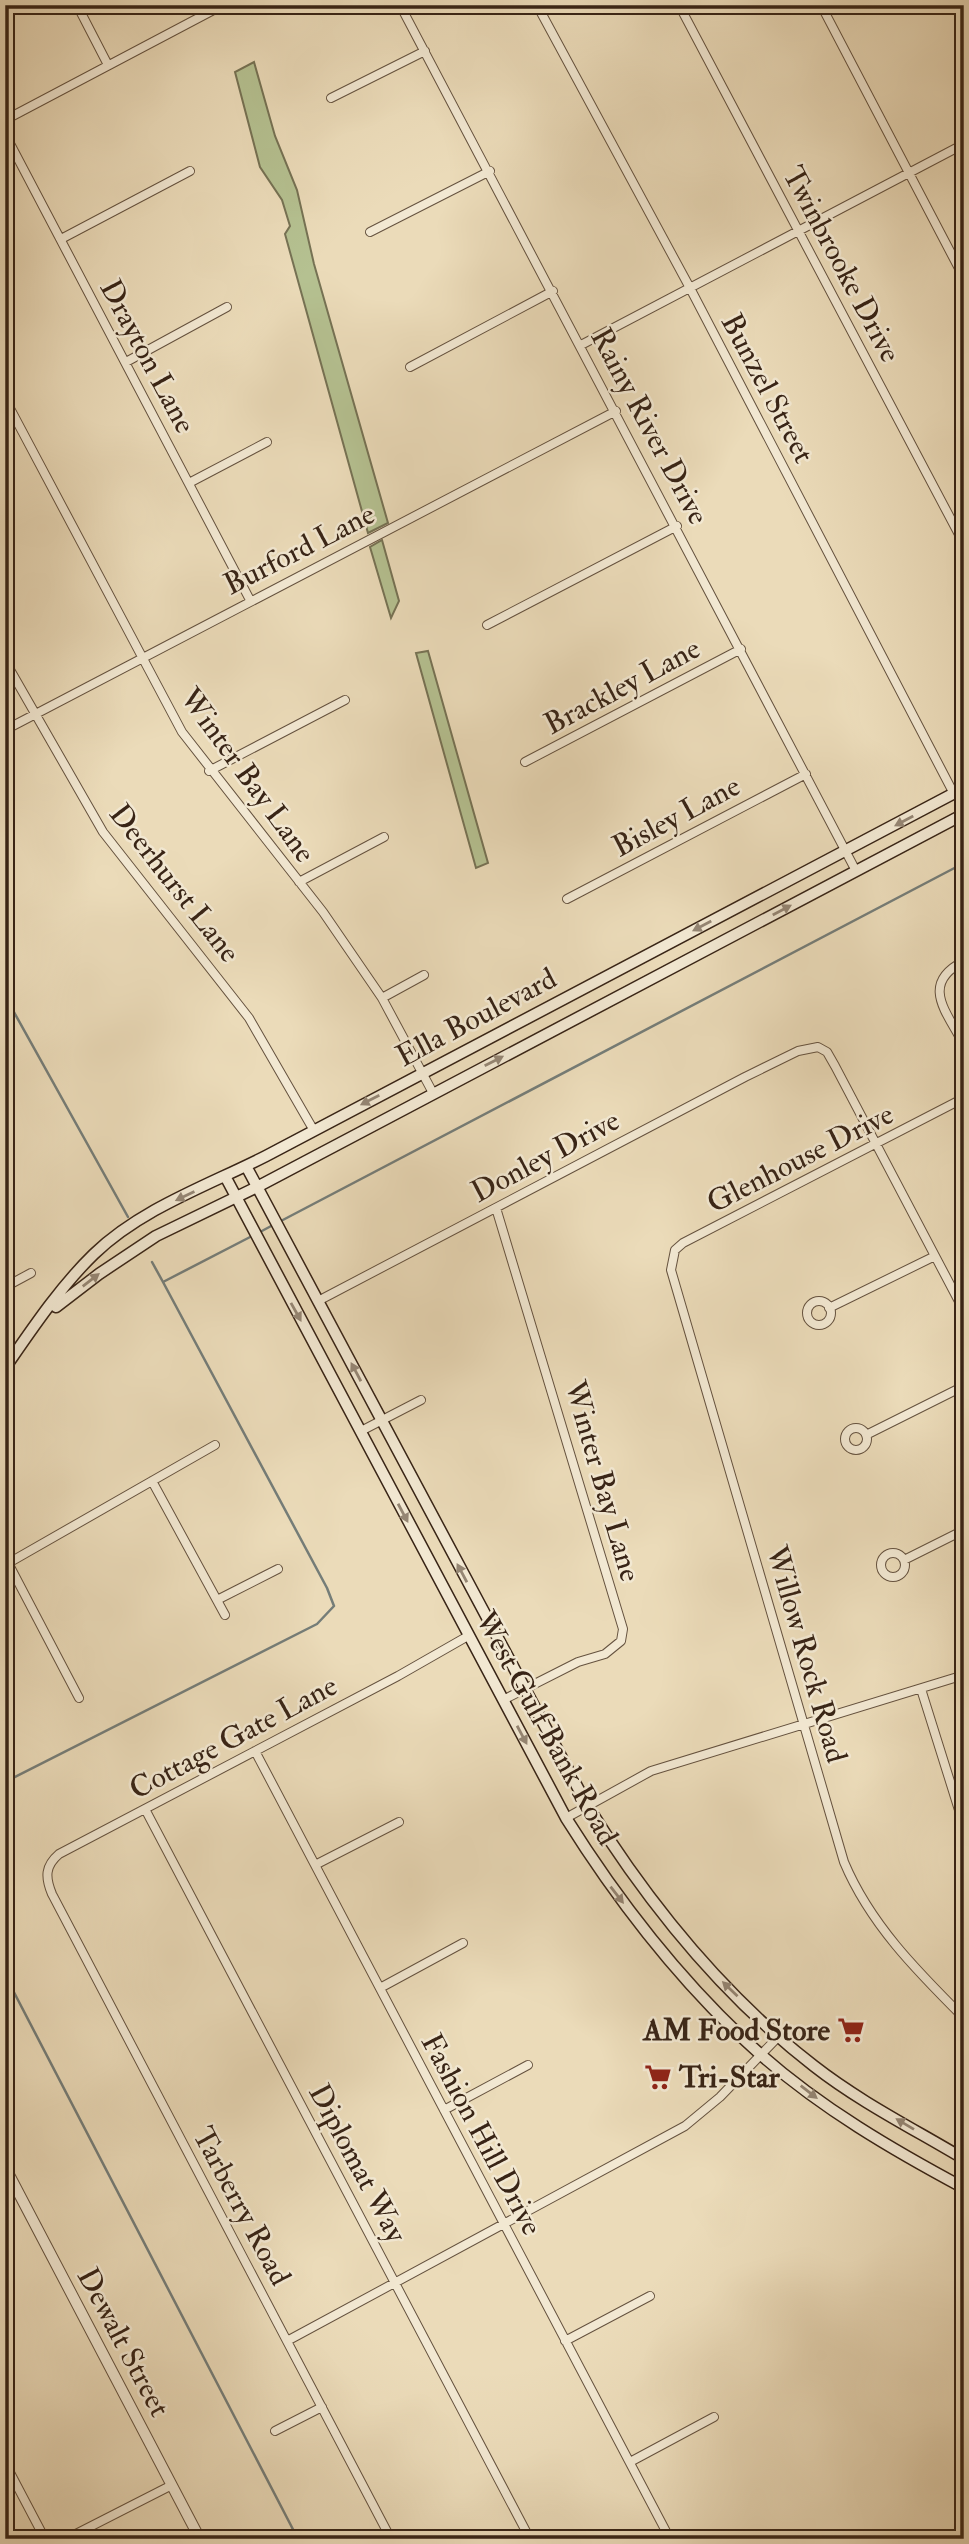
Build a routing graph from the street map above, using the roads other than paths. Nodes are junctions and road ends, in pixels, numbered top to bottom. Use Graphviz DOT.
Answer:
graph roads {
  1 [pos="77,5"];
  2 [pos="223,5"];
  3 [pos="400,5"];
  4 [pos="537,5"];
  5 [pos="679,5"];
  6 [pos="821,5"];
  7 [pos="960,5"];
  8 [pos="964,13"];
  9 [pos="425,51"];
  10 [pos="108,65"];
  11 [pos="331,98"];
  12 [pos="5,120"];
  13 [pos="5,134"];
  14 [pos="964,144"];
  15 [pos="490,171"];
  16 [pos="190,172"];
  17 [pos="909,173"];
  18 [pos="800,230"];
  19 [pos="370,232"];
  20 [pos="61,239"];
  21 [pos="964,278"];
  22 [pos="690,288"];
  23 [pos="553,291"];
  24 [pos="227,307"];
  25 [pos="581,345"];
  26 [pos="125,362"];
  27 [pos="410,367"];
  28 [pos="5,400"];
  29 [pos="615,411"];
  30 [pos="267,442"];
  31 [pos="189,483"];
  32 [pos="677,526"];
  33 [pos="964,544"];
  34 [pos="250,600"];
  35 [pos="487,625"];
  36 [pos="741,649"];
  37 [pos="141,659"];
  38 [pos="5,661"];
  39 [pos="345,700"];
  40 [pos="33,715"];
  41 [pos="5,730"];
  42 [pos="525,762"];
  43 [pos="209,771"];
  44 [pos="806,774"];
  45 [pos="959,791"];
  46 [pos="964,814"];
  47 [pos="384,836"];
  48 [pos="846,851"];
  49 [pos="856,871"];
  50 [pos="299,881"];
  51 [pos="568,900"];
  52 [pos="964,961"];
  53 [pos="424,975"];
  54 [pos="382,999"];
  55 [pos="964,1045"];
  56 [pos="422,1073"];
  57 [pos="433,1093"];
  58 [pos="964,1098"];
  59 [pos="313,1129"];
  60 [pos="876,1144"];
  61 [pos="246,1166"];
  62 [pos="225,1176"];
  63 [pos="257,1187"];
  64 [pos="235,1198"];
  65 [pos="496,1208"];
  66 [pos="935,1256"];
  67 [pos="671,1269"];
  68 [pos="31,1273"];
  69 [pos="5,1287"];
  70 [pos="318,1301"];
  71 [pos="829,1308"];
  72 [pos="964,1311"];
  73 [pos="38,1322"];
  74 [pos="5,1368"];
  75 [pos="964,1386"];
  76 [pos="421,1400"];
  77 [pos="381,1420"];
  78 [pos="360,1431"];
  79 [pos="866,1435"];
  80 [pos="215,1445"];
  81 [pos="152,1481"];
  82 [pos="964,1530"];
  83 [pos="904,1560"];
  84 [pos="6,1561"];
  85 [pos="278,1569"];
  86 [pos="217,1600"];
  87 [pos="225,1615"];
  88 [pos="468,1636"];
  89 [pos="964,1675"];
  90 [pos="524,1688"];
  91 [pos="921,1689"];
  92 [pos="79,1698"];
  93 [pos="503,1700"];
  94 [pos="804,1725"];
  95 [pos="255,1751"];
  96 [pos="587,1805"];
  97 [pos="145,1809"];
  98 [pos="566,1818"];
  99 [pos="398,1822"];
  100 [pos="964,1826"];
  101 [pos="315,1865"];
  102 [pos="52,1894"];
  103 [pos="665,1918"];
  104 [pos="647,1934"];
  105 [pos="463,1943"];
  106 [pos="380,1988"];
  107 [pos="964,2018"];
  108 [pos="779,2036"];
  109 [pos="761,2055"];
  110 [pos="528,2065"];
  111 [pos="444,2110"];
  112 [pos="964,2159"];
  113 [pos="5,2167"];
  114 [pos="962,2183"];
  115 [pos="504,2224"];
  116 [pos="395,2284"];
  117 [pos="650,2296"];
  118 [pos="287,2341"];
  119 [pos="565,2341"];
  120 [pos="322,2407"];
  121 [pos="714,2417"];
  122 [pos="275,2431"];
  123 [pos="630,2462"];
  124 [pos="5,2463"];
  125 [pos="172,2486"];
  126 [pos="45,2539"];
  127 [pos="66,2539"];
  128 [pos="200,2539"];
  129 [pos="391,2539"];
  130 [pos="530,2539"];
  131 [pos="670,2539"];
  1 -- 10 [label="street"];
  2 -- 10 [label="street"];
  3 -- 9 [label="street, Rainy River Drive"];
  4 -- 22 [label="street, Bunzel Street"];
  5 -- 18 [label="street, Twinbrooke Drive"];
  6 -- 17 [label="street"];
  7 -- 8 [label="street"];
  9 -- 11 [label="street"];
  9 -- 15 [label="street, Rainy River Drive"];
  10 -- 12 [label="street"];
  13 -- 20 [label="street, Drayton Lane"];
  14 -- 17 [label="street"];
  15 -- 19 [label="street"];
  15 -- 23 [label="street, Rainy River Drive"];
  16 -- 20 [label="street"];
  17 -- 18 [label="street"];
  17 -- 21 [label="street"];
  18 -- 22 [label="street"];
  18 -- 33 [label="street, Twinbrooke Drive"];
  20 -- 26 [label="street, Drayton Lane"];
  22 -- 25 [label="street"];
  22 -- 45 [label="street, Bunzel Street"];
  23 -- 25 [label="street, Rainy River Drive"];
  23 -- 27 [label="street"];
  24 -- 26 [label="street"];
  25 -- 29 [label="street, Rainy River Drive"];
  26 -- 31 [label="street, Drayton Lane"];
  28 -- 37 [label="street, Winter Bay Lane"];
  29 -- 32 [label="street, Rainy River Drive"];
  29 -- 34 [label="street, Burford Lane"];
  30 -- 31 [label="street"];
  31 -- 34 [label="street, Drayton Lane"];
  32 -- 35 [label="street"];
  32 -- 36 [label="street, Rainy River Drive"];
  34 -- 37 [label="street, Burford Lane"];
  36 -- 42 [label="street, Brackley Lane"];
  36 -- 44 [label="street, Rainy River Drive"];
  37 -- 40 [label="street, Burford Lane"];
  37 -- 43 [label="street, Winter Bay Lane"];
  38 -- 40 [label="street, Deerhurst Lane"];
  39 -- 43 [label="street"];
  40 -- 41 [label="street, Burford Lane"];
  40 -- 59 [label="street, Deerhurst Lane"];
  43 -- 50 [label="street, Winter Bay Lane"];
  44 -- 48 [label="street, Rainy River Drive"];
  44 -- 51 [label="street, Bisley Lane"];
  45 -- 48 [label="main road, Ella Boulevard, one-way"];
  46 -- 49 [label="main road, Ella Boulevard"];
  47 -- 50 [label="street"];
  48 -- 49 [label="street, Rainy River Drive"];
  48 -- 56 [label="main road, Ella Boulevard, one-way"];
  57 -- 49 [label="main road, Ella Boulevard, one-way"];
  50 -- 54 [label="street, Winter Bay Lane"];
  52 -- 55 [label="street"];
  53 -- 54 [label="street"];
  54 -- 56 [label="street, Winter Bay Lane"];
  56 -- 57 [label="street, Winter Bay Lane"];
  56 -- 59 [label="main road, Ella Boulevard, one-way"];
  57 -- 63 [label="main road, Ella Boulevard"];
  58 -- 60 [label="street, Glenhouse Drive"];
  59 -- 61 [label="main road, Ella Boulevard"];
  60 -- 65 [label="street, Donley Drive"];
  60 -- 66 [label="street"];
  60 -- 67 [label="street, Glenhouse Drive"];
  61 -- 62 [label="main road, Ella Boulevard"];
  61 -- 63 [label="main road, West Gulf Bank Road"];
  62 -- 64 [label="main road, West Gulf Bank Road"];
  62 -- 73 [label="main road, Ella Boulevard, one-way"];
  63 -- 64 [label="main road, Ella Boulevard"];
  63 -- 70 [label="main road, West Gulf Bank Road"];
  73 -- 64 [label="main road, Ella Boulevard, one-way"];
  64 -- 78 [label="main road, West Gulf Bank Road, one-way"];
  65 -- 70 [label="street, Donley Drive"];
  65 -- 90 [label="street, Winter Bay Lane"];
  66 -- 71 [label="street"];
  66 -- 72 [label="street"];
  67 -- 94 [label="street, Willow Rock Road"];
  68 -- 69 [label="street"];
  77 -- 70 [label="main road, West Gulf Bank Road, one-way"];
  73 -- 74 [label="main road, Ella Boulevard"];
  75 -- 79 [label="street"];
  76 -- 77 [label="street"];
  77 -- 78 [label="street"];
  90 -- 77 [label="main road, West Gulf Bank Road, one-way"];
  78 -- 88 [label="main road, West Gulf Bank Road, one-way"];
  80 -- 81 [label="street"];
  81 -- 84 [label="street"];
  81 -- 86 [label="street"];
  82 -- 83 [label="street"];
  84 -- 92 [label="street"];
  85 -- 86 [label="street"];
  86 -- 87 [label="street"];
  88 -- 93 [label="main road, West Gulf Bank Road"];
  88 -- 95 [label="street, Cottage Gate Lane"];
  89 -- 91 [label="street"];
  90 -- 93 [label="street, Winter Bay Lane"];
  90 -- 96 [label="main road, West Gulf Bank Road"];
  91 -- 94 [label="street"];
  91 -- 100 [label="street"];
  93 -- 98 [label="main road, West Gulf Bank Road, one-way"];
  94 -- 96 [label="street"];
  94 -- 107 [label="street, Willow Rock Road"];
  95 -- 97 [label="street, Cottage Gate Lane"];
  95 -- 101 [label="street, Fashion Hill Drive"];
  96 -- 98 [label="street"];
  96 -- 103 [label="main road, West Gulf Bank Road"];
  97 -- 102 [label="street, Cottage Gate Lane"];
  97 -- 116 [label="street, Diplomat Way"];
  98 -- 104 [label="main road, West Gulf Bank Road, one-way"];
  99 -- 101 [label="street"];
  101 -- 106 [label="street, Fashion Hill Drive"];
  102 -- 118 [label="street, Tarberry Road"];
  103 -- 104 [label="main road"];
  108 -- 103 [label="main road, West Gulf Bank Road, one-way"];
  104 -- 109 [label="main road, West Gulf Bank Road"];
  105 -- 106 [label="street"];
  106 -- 111 [label="street, Fashion Hill Drive"];
  108 -- 109 [label="street"];
  112 -- 108 [label="main road, West Gulf Bank Road, one-way"];
  109 -- 114 [label="main road, West Gulf Bank Road, one-way"];
  109 -- 115 [label="street"];
  110 -- 111 [label="street"];
  111 -- 115 [label="street, Fashion Hill Drive"];
  113 -- 125 [label="street, Dewalt Street"];
  115 -- 116 [label="street"];
  115 -- 119 [label="street, Fashion Hill Drive"];
  116 -- 118 [label="street"];
  116 -- 130 [label="street, Diplomat Way"];
  117 -- 119 [label="street"];
  118 -- 120 [label="street, Tarberry Road"];
  119 -- 123 [label="street, Fashion Hill Drive"];
  120 -- 122 [label="street"];
  120 -- 129 [label="street, Tarberry Road"];
  121 -- 123 [label="street"];
  123 -- 131 [label="street, Fashion Hill Drive"];
  124 -- 126 [label="street"];
  125 -- 127 [label="street"];
  125 -- 128 [label="street, Dewalt Street"];
}
